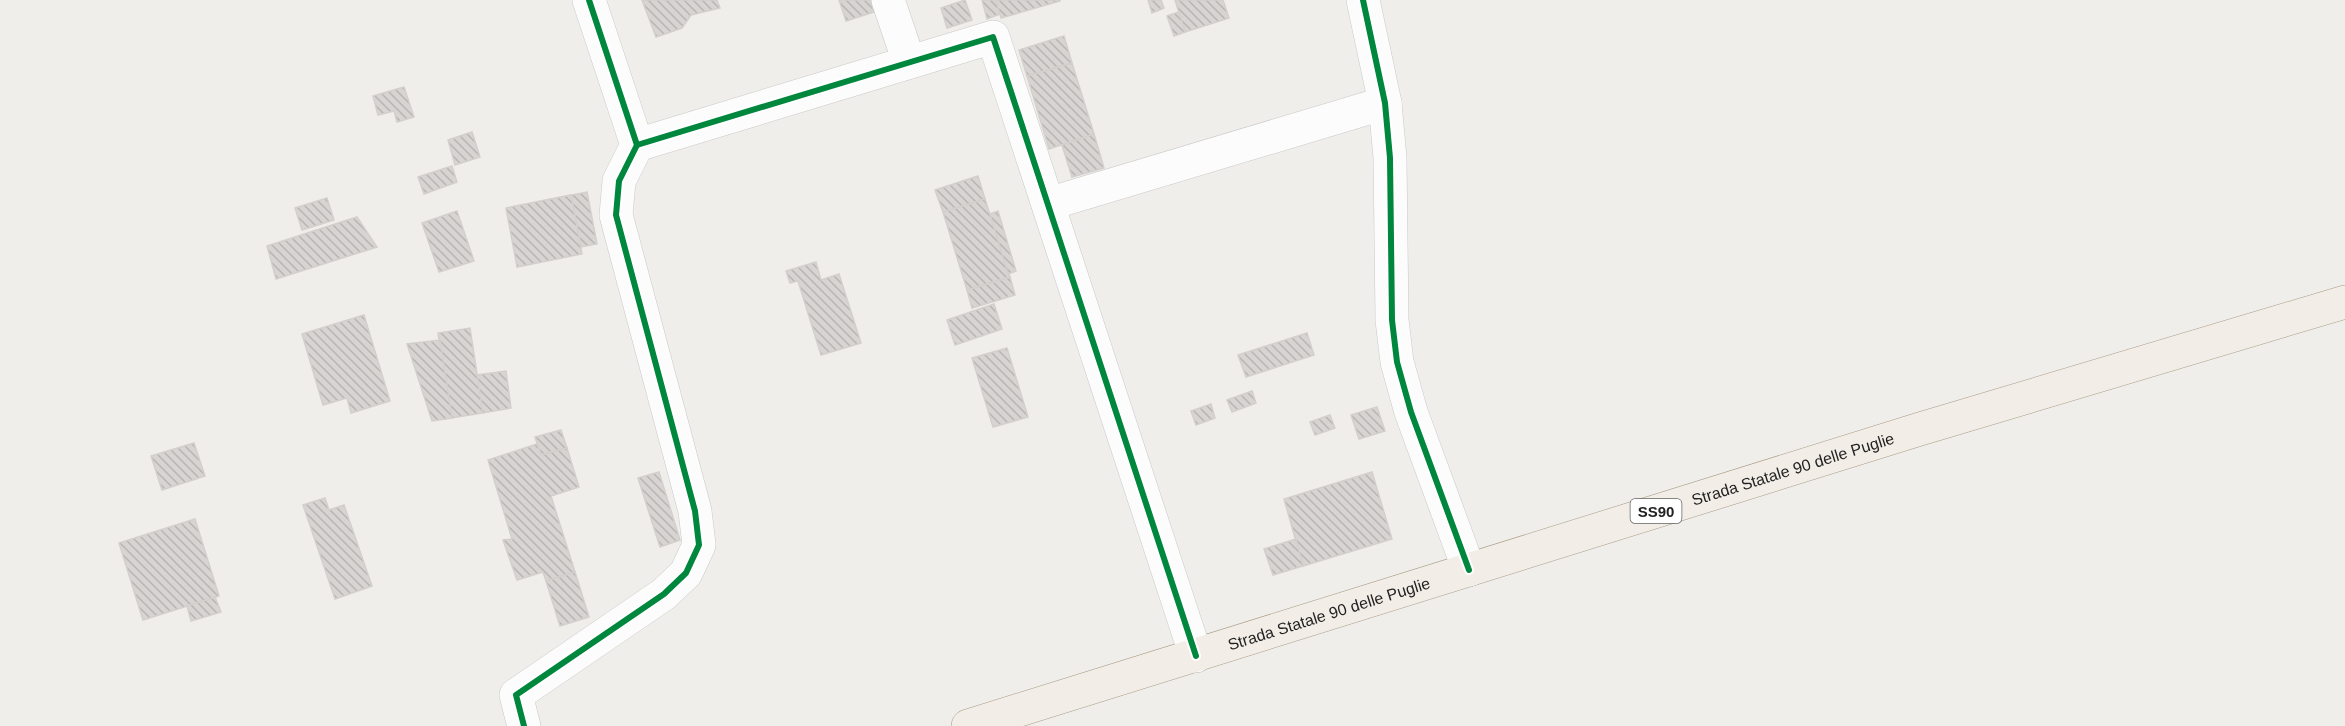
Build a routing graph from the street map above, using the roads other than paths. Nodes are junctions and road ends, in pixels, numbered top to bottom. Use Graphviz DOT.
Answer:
graph roads {
  1 [pos="589,0"];
  2 [pos="888,0"];
  3 [pos="1363,0"];
  4 [pos="909,62"];
  5 [pos="1385,103"];
  6 [pos="637,146"];
  7 [pos="1048,204"];
  8 [pos="2345,302"];
  9 [pos="1469,570"];
  10 [pos="1196,656"];
  11 [pos="524,726"];
  12 [pos="968,726"];
  1 -- 6 [label="street"];
  2 -- 4 [label="street"];
  3 -- 5 [label="street"];
  4 -- 6 [label="street"];
  4 -- 7 [label="street"];
  5 -- 7 [label="street"];
  5 -- 9 [label="street"];
  6 -- 11 [label="street"];
  7 -- 10 [label="street"];
  8 -- 9 [label="main road, Strada Statale 90 delle Puglie / SS90"];
  9 -- 10 [label="main road, Strada Statale 90 delle Puglie / SS90"];
  10 -- 12 [label="main road, Strada Statale 90 delle Puglie / SS90"];
}
